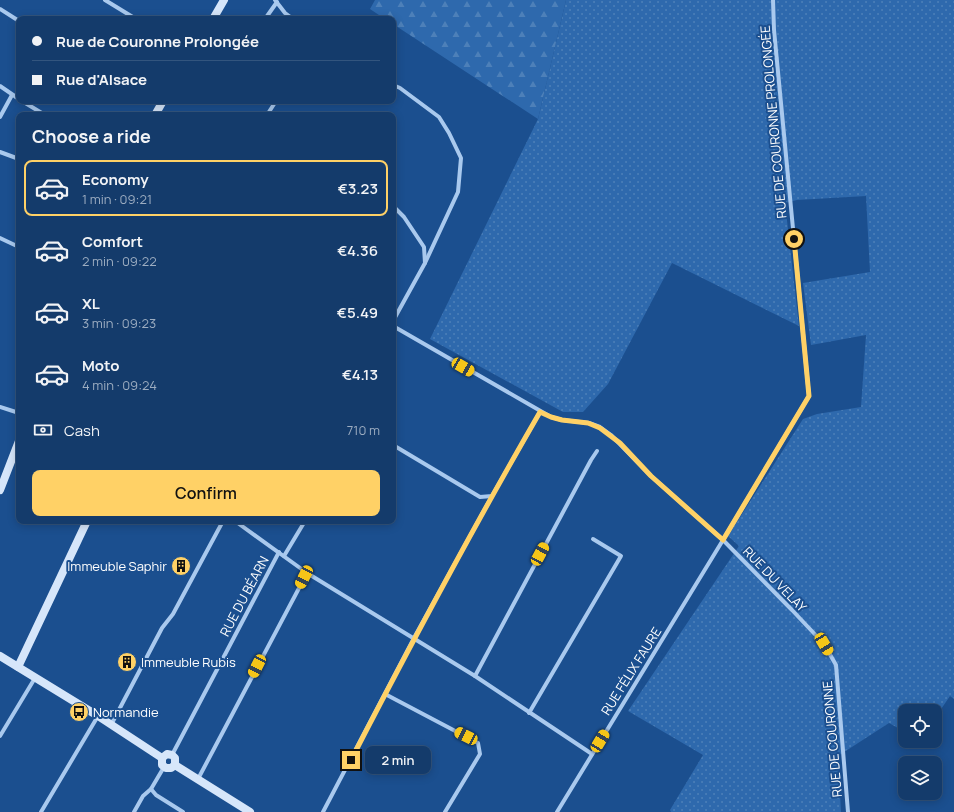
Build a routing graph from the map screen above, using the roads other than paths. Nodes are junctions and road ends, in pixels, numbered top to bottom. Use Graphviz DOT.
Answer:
graph roads {
  1 [pos="105,0"];
  2 [pos="224,0"];
  3 [pos="773,0"];
  4 [pos="276,1"];
  5 [pos="0,9"];
  6 [pos="131,16"];
  7 [pos="215,16"];
  8 [pos="267,16"];
  9 [pos="289,16"];
  10 [pos="16,19"];
  11 [pos="0,86"];
  12 [pos="396,86"];
  13 [pos="16,97"];
  14 [pos="27,104"];
  15 [pos="40,112"];
  16 [pos="0,117"];
  17 [pos="0,152"];
  18 [pos="16,158"];
  19 [pos="396,209"];
  20 [pos="0,238"];
  21 [pos="16,246"];
  22 [pos="425,263"];
  23 [pos="396,316"];
  24 [pos="396,328"];
  25 [pos="0,407"];
  26 [pos="16,412"];
  27 [pos="540,412"];
  28 [pos="396,447"];
  29 [pos="16,449"];
  30 [pos="597,451"];
  31 [pos="0,490"];
  32 [pos="492,496"];
  33 [pos="86,524"];
  34 [pos="221,524"];
  35 [pos="238,524"];
  36 [pos="303,524"];
  37 [pos="593,539"];
  38 [pos="723,540"];
  39 [pos="279,552"];
  40 [pos="284,556"];
  41 [pos="307,573"];
  42 [pos="414,638"];
  43 [pos="0,656"];
  44 [pos="836,665"];
  45 [pos="18,667"];
  46 [pos="475,676"];
  47 [pos="36,677"];
  48 [pos="385,694"];
  49 [pos="528,712"];
  50 [pos="98,716"];
  51 [pos="111,725"];
  52 [pos="0,736"];
  53 [pos="592,754"];
  54 [pos="172,755"];
  55 [pos="162,758"];
  56 [pos="175,765"];
  57 [pos="164,767"];
  58 [pos="198,779"];
  59 [pos="151,789"];
  60 [pos="41,812"];
  61 [pos="134,812"];
  62 [pos="183,812"];
  63 [pos="250,812"];
  64 [pos="323,812"];
  65 [pos="445,812"];
  66 [pos="557,812"];
  67 [pos="848,812"];
  1 -- 6 [label="street"];
  2 -- 7 [label="main road"];
  3 -- 38 [label="street, RUE DE COURONNE PROLONGÉE"];
  4 -- 8 [label="street"];
  4 -- 9 [label="street"];
  5 -- 10 [label="street"];
  11 -- 13 [label="street"];
  12 -- 22 [label="street"];
  13 -- 16 [label="street"];
  14 -- 15 [label="street"];
  17 -- 18 [label="street"];
  19 -- 22 [label="street"];
  20 -- 21 [label="street"];
  22 -- 23 [label="street"];
  24 -- 27 [label="street, RUE DU VELAY"];
  25 -- 26 [label="street"];
  27 -- 32 [label="street"];
  27 -- 38 [label="street, RUE DU VELAY"];
  28 -- 32 [label="street"];
  29 -- 31 [label="main road"];
  30 -- 46 [label="street"];
  32 -- 42 [label="street"];
  33 -- 45 [label="main road"];
  34 -- 51 [label="street"];
  35 -- 39 [label="street"];
  36 -- 40 [label="street"];
  37 -- 49 [label="street"];
  38 -- 44 [label="street, RUE DU VELAY"];
  38 -- 53 [label="street, RUE FÉLIX FAURE"];
  39 -- 40 [label="street"];
  39 -- 54 [label="street, RUE DU BÉARN"];
  40 -- 41 [label="street"];
  41 -- 42 [label="street"];
  41 -- 58 [label="street"];
  42 -- 46 [label="street"];
  42 -- 48 [label="street"];
  43 -- 45 [label="main road"];
  44 -- 67 [label="street, RUE DE COURONNE"];
  45 -- 47 [label="main road"];
  46 -- 49 [label="street"];
  47 -- 50 [label="main road"];
  47 -- 52 [label="street"];
  48 -- 64 [label="street"];
  48 -- 65 [label="street"];
  49 -- 53 [label="street"];
  50 -- 51 [label="main road"];
  50 -- 60 [label="street"];
  51 -- 55 [label="main road"];
  53 -- 66 [label="street, RUE FÉLIX FAURE"];
  54 -- 55 [label="main road"];
  54 -- 56 [label="main road"];
  55 -- 57 [label="main road"];
  56 -- 57 [label="main road"];
  56 -- 58 [label="main road"];
  57 -- 59 [label="street"];
  58 -- 63 [label="main road"];
  59 -- 61 [label="street"];
  59 -- 62 [label="street"];
}
